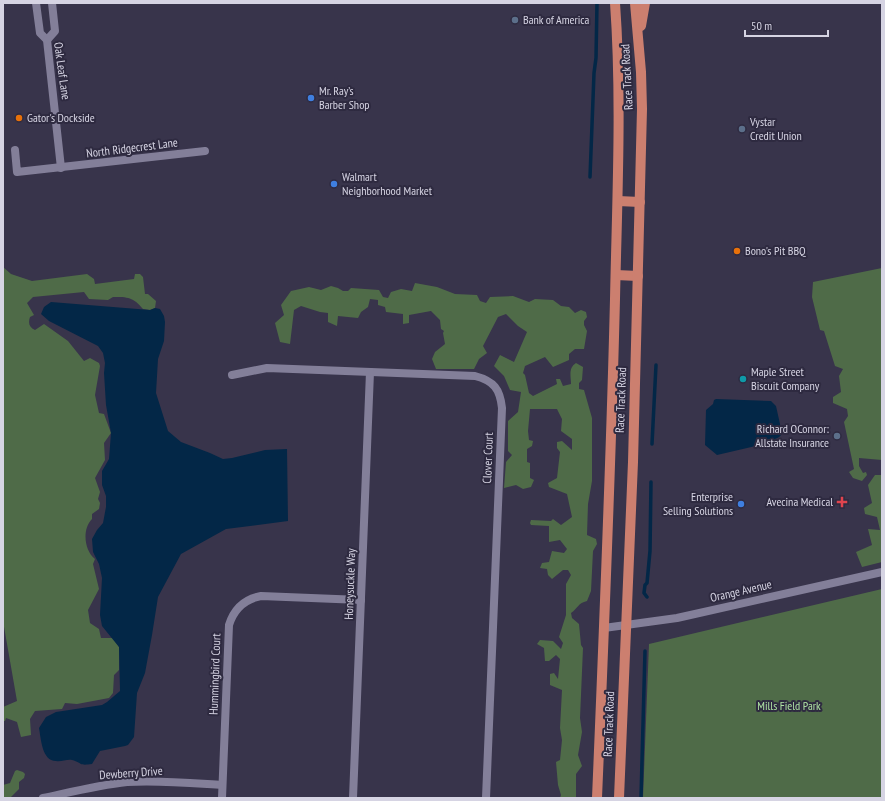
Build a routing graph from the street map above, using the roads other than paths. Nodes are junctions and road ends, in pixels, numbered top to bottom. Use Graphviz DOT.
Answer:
graph roads {
  1 [pos="36,3"];
  2 [pos="52,3"];
  3 [pos="615,3"];
  4 [pos="636,3"];
  5 [pos="645,3"];
  6 [pos="639,39"];
  7 [pos="47,40"];
  8 [pos="15,150"];
  9 [pos="205,151"];
  10 [pos="61,168"];
  11 [pos="618,201"];
  12 [pos="640,202"];
  13 [pos="616,275"];
  14 [pos="638,276"];
  15 [pos="370,372"];
  16 [pos="232,375"];
  17 [pos="882,572"];
  18 [pos="361,600"];
  19 [pos="626,625"];
  20 [pos="604,628"];
  21 [pos="222,785"];
  22 [pos="43,798"];
  23 [pos="222,798"];
  24 [pos="353,798"];
  25 [pos="486,798"];
  26 [pos="597,798"];
  27 [pos="619,798"];
  1 -- 7 [label="street, Oak Leaf Lane"];
  2 -- 7 [label="street"];
  3 -- 11 [label="main road, Race Track Road"];
  4 -- 6 [label="main road, Race Track Road"];
  5 -- 6 [label="main road"];
  6 -- 12 [label="main road, Race Track Road"];
  7 -- 10 [label="street, Oak Leaf Lane"];
  8 -- 10 [label="street, North Ridgecrest Lane"];
  9 -- 10 [label="street, North Ridgecrest Lane"];
  11 -- 12 [label="main road"];
  11 -- 13 [label="main road, Race Track Road"];
  12 -- 14 [label="main road, Race Track Road"];
  13 -- 14 [label="main road"];
  13 -- 20 [label="main road, Race Track Road"];
  14 -- 19 [label="main road, Race Track Road"];
  15 -- 16 [label="street, Clover Court"];
  15 -- 18 [label="street, Honeysuckle Way"];
  15 -- 25 [label="street, Clover Court"];
  17 -- 19 [label="street, Orange Avenue"];
  18 -- 21 [label="street, Hummingbird Court"];
  18 -- 24 [label="street, Honeysuckle Way"];
  19 -- 20 [label="street, Orange Avenue"];
  19 -- 27 [label="main road, Race Track Road"];
  20 -- 26 [label="main road, Race Track Road"];
  21 -- 22 [label="street, Dewberry Drive"];
  21 -- 23 [label="street, Hummingbird Court"];
}
